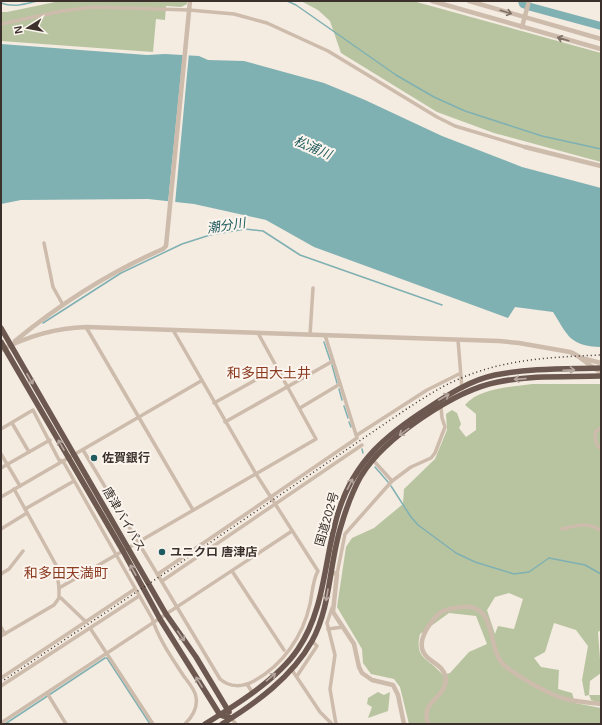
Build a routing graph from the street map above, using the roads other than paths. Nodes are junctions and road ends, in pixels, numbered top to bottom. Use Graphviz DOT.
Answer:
graph roads {
  1 [pos="190,1"];
  2 [pos="432,1"];
  3 [pos="469,1"];
  4 [pos="529,2"];
  5 [pos="189,11"];
  6 [pos="525,18"];
  7 [pos="1,24"];
  8 [pos="522,27"];
  9 [pos="601,39"];
  10 [pos="601,49"];
  11 [pos="525,147"];
  12 [pos="601,166"];
  13 [pos="44,243"];
  14 [pos="313,288"];
  15 [pos="63,306"];
  16 [pos="86,327"];
  17 [pos="1,328"];
  18 [pos="172,330"];
  19 [pos="258,333"];
  20 [pos="310,335"];
  21 [pos="325,335"];
  22 [pos="458,340"];
  23 [pos="1,342"];
  24 [pos="11,345"];
  25 [pos="3,349"];
  26 [pos="580,358"];
  27 [pos="333,361"];
  28 [pos="601,363"];
  29 [pos="277,368"];
  30 [pos="601,368"];
  31 [pos="592,369"];
  32 [pos="601,372"];
  33 [pos="459,374"];
  34 [pos="601,376"];
  35 [pos="201,381"];
  36 [pos="340,384"];
  37 [pos="288,386"];
  38 [pos="461,387"];
  39 [pos="463,394"];
  40 [pos="214,403"];
  41 [pos="441,407"];
  42 [pos="300,408"];
  43 [pos="139,418"];
  44 [pos="225,422"];
  45 [pos="12,423"];
  46 [pos="601,428"];
  47 [pos="1,429"];
  48 [pos="357,435"];
  49 [pos="50,440"];
  50 [pos="362,445"];
  51 [pos="601,449"];
  52 [pos="83,450"];
  53 [pos="29,452"];
  54 [pos="1,454"];
  55 [pos="71,456"];
  56 [pos="373,460"];
  57 [pos="62,461"];
  58 [pos="7,465"];
  59 [pos="1,468"];
  60 [pos="256,474"];
  61 [pos="74,481"];
  62 [pos="392,481"];
  63 [pos="20,486"];
  64 [pos="14,489"];
  65 [pos="1,497"];
  66 [pos="270,497"];
  67 [pos="275,505"];
  68 [pos="193,510"];
  69 [pos="26,511"];
  70 [pos="1,529"];
  71 [pos="562,529"];
  72 [pos="601,530"];
  73 [pos="292,531"];
  74 [pos="342,532"];
  75 [pos="139,541"];
  76 [pos="125,550"];
  77 [pos="23,551"];
  78 [pos="116,555"];
  79 [pos="232,571"];
  80 [pos="318,571"];
  81 [pos="334,573"];
  82 [pos="1,574"];
  83 [pos="158,574"];
  84 [pos="324,574"];
  85 [pos="162,581"];
  86 [pos="314,585"];
  87 [pos="322,587"];
  88 [pos="59,588"];
  89 [pos="135,589"];
  90 [pos="139,596"];
  91 [pos="59,598"];
  92 [pos="177,607"];
  93 [pos="332,608"];
  94 [pos="166,614"];
  95 [pos="160,618"];
  96 [pos="86,622"];
  97 [pos="154,623"];
  98 [pos="1,627"];
  99 [pos="343,627"];
  100 [pos="90,628"];
  101 [pos="328,629"];
  102 [pos="3,635"];
  103 [pos="312,640"];
  104 [pos="284,650"];
  105 [pos="107,654"];
  106 [pos="283,658"];
  107 [pos="287,663"];
  108 [pos="298,663"];
  109 [pos="303,669"];
  110 [pos="292,670"];
  111 [pos="297,676"];
  112 [pos="1,678"];
  113 [pos="247,684"];
  114 [pos="1,686"];
  115 [pos="252,692"];
  116 [pos="48,695"];
  117 [pos="601,704"];
  118 [pos="229,710"];
  119 [pos="220,715"];
  120 [pos="231,718"];
  121 [pos="1,723"];
  122 [pos="66,724"];
  123 [pos="153,724"];
  124 [pos="185,724"];
  125 [pos="205,724"];
  126 [pos="222,724"];
  127 [pos="236,724"];
  128 [pos="332,724"];
  129 [pos="336,724"];
  130 [pos="404,724"];
  131 [pos="428,724"];
  1 -- 5 [label="street"];
  2 -- 8 [label="street"];
  3 -- 6 [label="street, one-way"];
  4 -- 6 [label="street"];
  5 -- 7 [label="street"];
  5 -- 11 [label="street"];
  5 -- 15 [label="street"];
  6 -- 8 [label="street"];
  6 -- 9 [label="street"];
  10 -- 8 [label="street, one-way"];
  11 -- 12 [label="street"];
  13 -- 15 [label="street"];
  14 -- 20 [label="street"];
  15 -- 24 [label="street"];
  16 -- 18 [label="street"];
  16 -- 24 [label="street"];
  16 -- 43 [label="street"];
  17 -- 24 [label="highway, 唐津バイパス"];
  18 -- 19 [label="street"];
  18 -- 35 [label="street"];
  19 -- 20 [label="street"];
  19 -- 29 [label="street"];
  20 -- 21 [label="street"];
  21 -- 22 [label="street"];
  21 -- 27 [label="street"];
  22 -- 26 [label="street"];
  22 -- 33 [label="street"];
  23 -- 25 [label="highway, 唐津バイパス"];
  24 -- 25 [label="street"];
  24 -- 55 [label="highway, 唐津バイパス, one-way"];
  55 -- 25 [label="highway, 唐津バイパス, one-way"];
  26 -- 28 [label="street"];
  26 -- 31 [label="street"];
  27 -- 36 [label="street"];
  27 -- 37 [label="street"];
  29 -- 37 [label="street"];
  29 -- 40 [label="street"];
  30 -- 31 [label="highway, 国道202号"];
  31 -- 32 [label="street"];
  38 -- 31 [label="highway, 国道202号, one-way"];
  33 -- 38 [label="street"];
  33 -- 48 [label="street"];
  34 -- 39 [label="highway, 国道202号, one-way"];
  35 -- 40 [label="street"];
  35 -- 43 [label="street"];
  36 -- 42 [label="street"];
  36 -- 48 [label="street"];
  37 -- 42 [label="street"];
  37 -- 44 [label="street"];
  38 -- 39 [label="street"];
  84 -- 38 [label="highway, 国道202号, one-way"];
  39 -- 41 [label="highway, 国道202号"];
  40 -- 44 [label="street"];
  41 -- 56 [label="highway, 国道202号, one-way"];
  41 -- 62 [label="street"];
  42 -- 60 [label="street"];
  43 -- 52 [label="street"];
  43 -- 68 [label="street"];
  44 -- 60 [label="street"];
  45 -- 47 [label="street"];
  45 -- 49 [label="street"];
  45 -- 53 [label="street"];
  46 -- 51 [label="street"];
  48 -- 66 [label="street"];
  49 -- 53 [label="street"];
  49 -- 57 [label="street"];
  50 -- 67 [label="street"];
  52 -- 55 [label="street"];
  52 -- 75 [label="street"];
  53 -- 58 [label="street"];
  54 -- 58 [label="street"];
  55 -- 57 [label="street"];
  55 -- 76 [label="highway, 唐津バイパス"];
  56 -- 62 [label="street"];
  56 -- 74 [label="highway, 国道202号"];
  57 -- 61 [label="street"];
  57 -- 63 [label="street"];
  58 -- 59 [label="street"];
  58 -- 63 [label="street"];
  60 -- 66 [label="street"];
  60 -- 68 [label="street"];
  61 -- 69 [label="street"];
  61 -- 78 [label="street"];
  62 -- 74 [label="street"];
  63 -- 64 [label="street"];
  64 -- 65 [label="street"];
  64 -- 69 [label="street"];
  66 -- 67 [label="street"];
  66 -- 83 [label="street"];
  67 -- 73 [label="street"];
  67 -- 85 [label="street"];
  68 -- 75 [label="street"];
  69 -- 70 [label="street"];
  69 -- 88 [label="street"];
  71 -- 72 [label="street"];
  73 -- 79 [label="street"];
  73 -- 80 [label="street"];
  74 -- 81 [label="highway, 国道202号"];
  75 -- 76 [label="street"];
  75 -- 83 [label="street"];
  76 -- 78 [label="street"];
  76 -- 94 [label="highway, 唐津バイパス"];
  95 -- 76 [label="highway, 唐津バイパス, one-way"];
  77 -- 82 [label="street"];
  78 -- 88 [label="street"];
  78 -- 89 [label="street"];
  79 -- 92 [label="street"];
  79 -- 104 [label="street"];
  80 -- 84 [label="street"];
  80 -- 86 [label="street"];
  81 -- 84 [label="street"];
  81 -- 93 [label="street"];
  81 -- 103 [label="highway, 国道202号, one-way"];
  83 -- 85 [label="street"];
  84 -- 87 [label="highway, 国道202号"];
  85 -- 92 [label="street"];
  86 -- 87 [label="street"];
  86 -- 106 [label="street"];
  87 -- 107 [label="highway, 国道202号"];
  88 -- 91 [label="street"];
  89 -- 90 [label="street"];
  89 -- 96 [label="street"];
  90 -- 97 [label="street"];
  90 -- 100 [label="street"];
  91 -- 96 [label="street"];
  91 -- 102 [label="street"];
  92 -- 94 [label="street"];
  92 -- 113 [label="street"];
  93 -- 99 [label="street"];
  93 -- 101 [label="street"];
  94 -- 95 [label="street"];
  94 -- 118 [label="highway, 唐津バイパス, one-way"];
  95 -- 97 [label="street"];
  119 -- 95 [label="highway, 唐津バイパス, one-way"];
  96 -- 112 [label="street"];
  97 -- 105 [label="street"];
  97 -- 124 [label="street"];
  98 -- 102 [label="street"];
  99 -- 101 [label="street"];
  99 -- 130 [label="street"];
  100 -- 105 [label="street"];
  100 -- 114 [label="street"];
  101 -- 129 [label="street"];
  103 -- 108 [label="highway, 国道202号"];
  103 -- 109 [label="street"];
  105 -- 116 [label="street"];
  105 -- 123 [label="street"];
  106 -- 107 [label="street"];
  106 -- 113 [label="street"];
  115 -- 107 [label="highway, 国道202号, one-way"];
  108 -- 109 [label="street"];
  108 -- 110 [label="highway, 国道202号"];
  109 -- 111 [label="street"];
  110 -- 111 [label="street"];
  110 -- 120 [label="highway, 国道202号"];
  111 -- 128 [label="street"];
  113 -- 115 [label="street"];
  115 -- 118 [label="highway, 国道202号"];
  116 -- 121 [label="street"];
  116 -- 122 [label="street"];
  117 -- 131 [label="street"];
  118 -- 119 [label="highway, 国道202号"];
  118 -- 120 [label="highway, 唐津バイパス"];
  119 -- 120 [label="highway"];
  119 -- 125 [label="highway"];
  120 -- 126 [label="highway"];
  120 -- 127 [label="street"];
}
